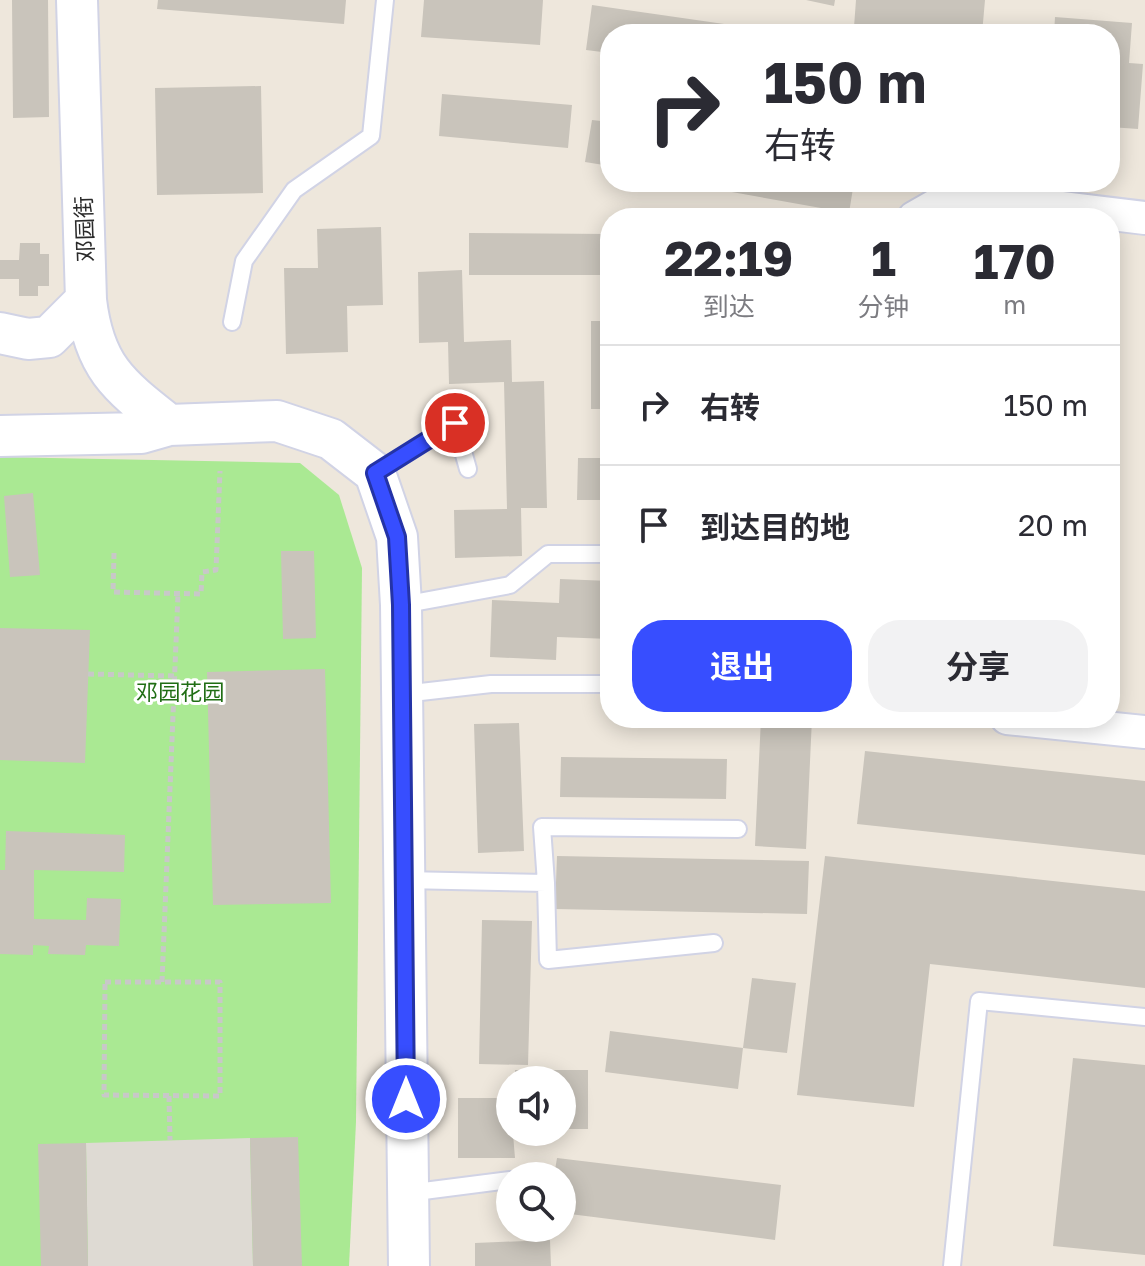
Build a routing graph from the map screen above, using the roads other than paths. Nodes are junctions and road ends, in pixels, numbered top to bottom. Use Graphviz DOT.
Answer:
graph roads {
  1 [pos="77,0"];
  2 [pos="385,0"];
  3 [pos="932,208"];
  4 [pos="1063,208"];
  5 [pos="1120,215"];
  6 [pos="1145,218"];
  7 [pos="86,300"];
  8 [pos="232,322"];
  9 [pos="0,333"];
  10 [pos="169,425"];
  11 [pos="0,436"];
  12 [pos="468,469"];
  13 [pos="375,473"];
  14 [pos="600,554"];
  15 [pos="401,605"];
  16 [pos="600,684"];
  17 [pos="401,695"];
  18 [pos="1106,728"];
  19 [pos="1145,732"];
  20 [pos="738,829"];
  21 [pos="404,880"];
  22 [pos="546,883"];
  23 [pos="714,943"];
  24 [pos="1145,1017"];
  25 [pos="496,1182"];
  26 [pos="406,1193"];
  27 [pos="409,1266"];
  28 [pos="952,1266"];
  1 -- 7 [label="street, 邓园街"];
  2 -- 8 [label="lane"];
  3 -- 4 [label="street"];
  5 -- 6 [label="street"];
  7 -- 9 [label="street"];
  7 -- 10 [label="street, 邓园街"];
  10 -- 11 [label="street"];
  10 -- 13 [label="street"];
  12 -- 13 [label="lane"];
  13 -- 15 [label="street"];
  14 -- 15 [label="lane"];
  15 -- 17 [label="street"];
  16 -- 17 [label="lane"];
  17 -- 21 [label="street"];
  18 -- 19 [label="street"];
  20 -- 22 [label="lane"];
  21 -- 22 [label="lane"];
  21 -- 26 [label="street"];
  22 -- 23 [label="lane"];
  24 -- 28 [label="lane"];
  25 -- 26 [label="lane"];
  26 -- 27 [label="street"];
}
